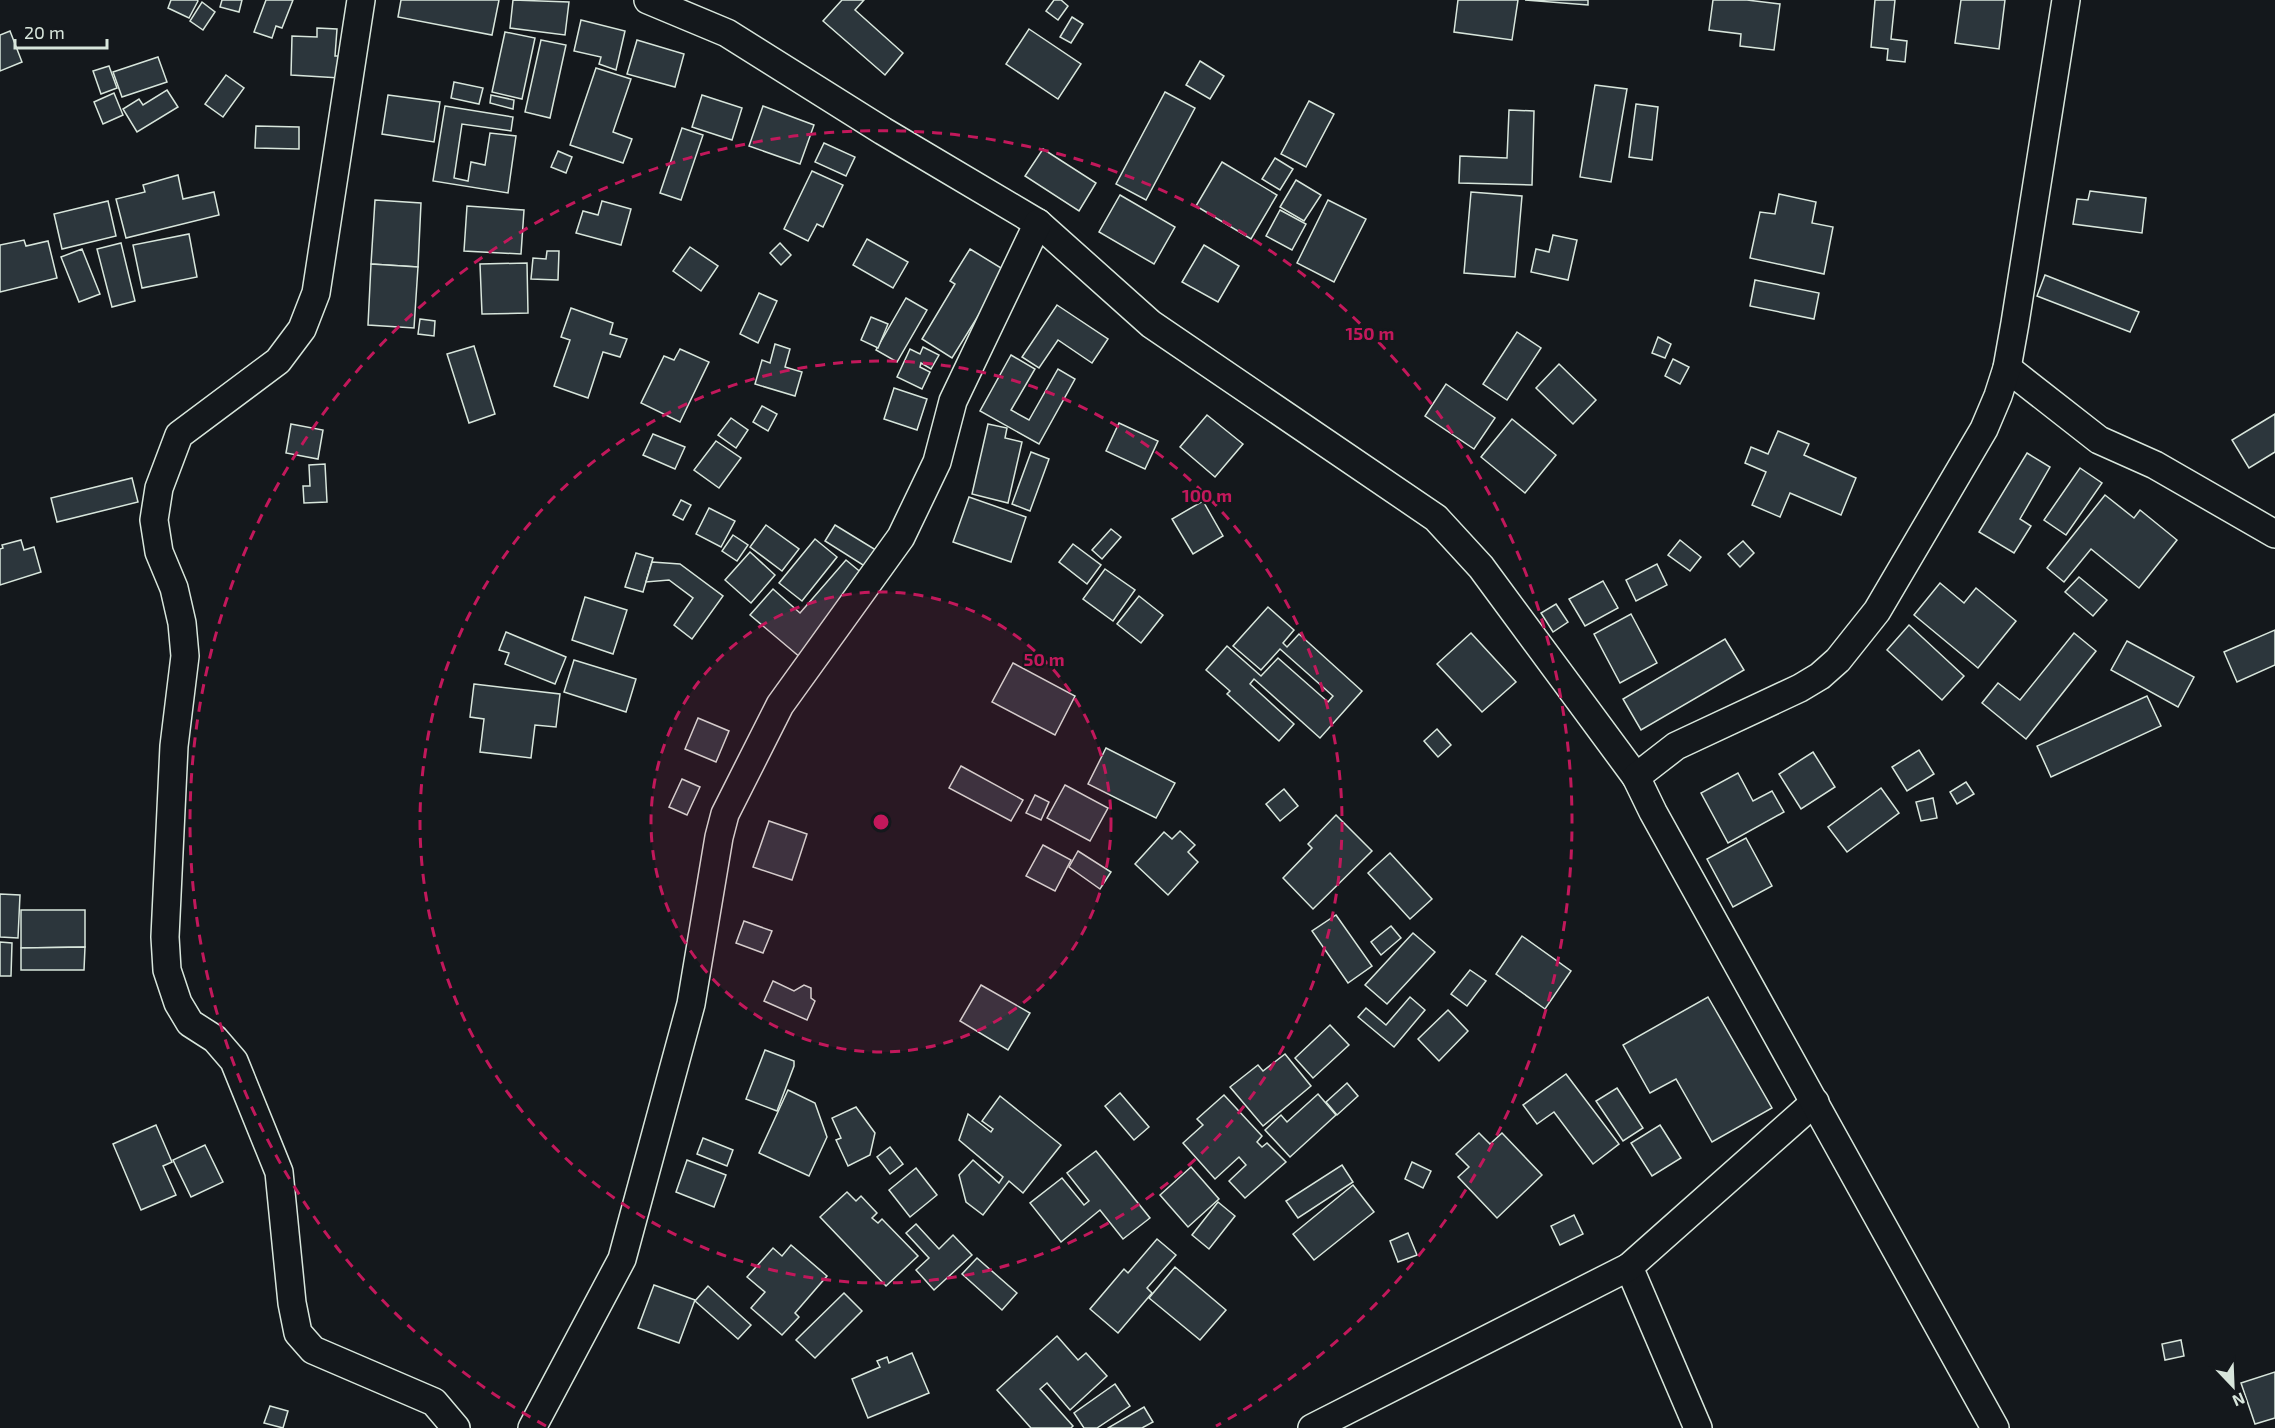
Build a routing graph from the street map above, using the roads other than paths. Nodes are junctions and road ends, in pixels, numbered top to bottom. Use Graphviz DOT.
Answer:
graph roads {
  1 [pos="361,0"];
  2 [pos="648,0"];
  3 [pos="2066,0"];
  4 [pos="1038,223"];
  5 [pos="2007,368"];
  6 [pos="2275,534"];
  7 [pos="1636,777"];
  8 [pos="1815,1102"];
  9 [pos="1629,1267"];
  10 [pos="456,1428"];
  11 [pos="532,1428"];
  12 [pos="1312,1428"];
  13 [pos="1698,1428"];
  14 [pos="1995,1428"];
  1 -- 10 [label="street"];
  2 -- 4 [label="street"];
  3 -- 5 [label="street"];
  4 -- 7 [label="street"];
  4 -- 11 [label="street"];
  5 -- 6 [label="street"];
  5 -- 7 [label="street"];
  7 -- 8 [label="street"];
  8 -- 9 [label="street"];
  8 -- 14 [label="street"];
  9 -- 12 [label="street"];
  9 -- 13 [label="street"];
}
